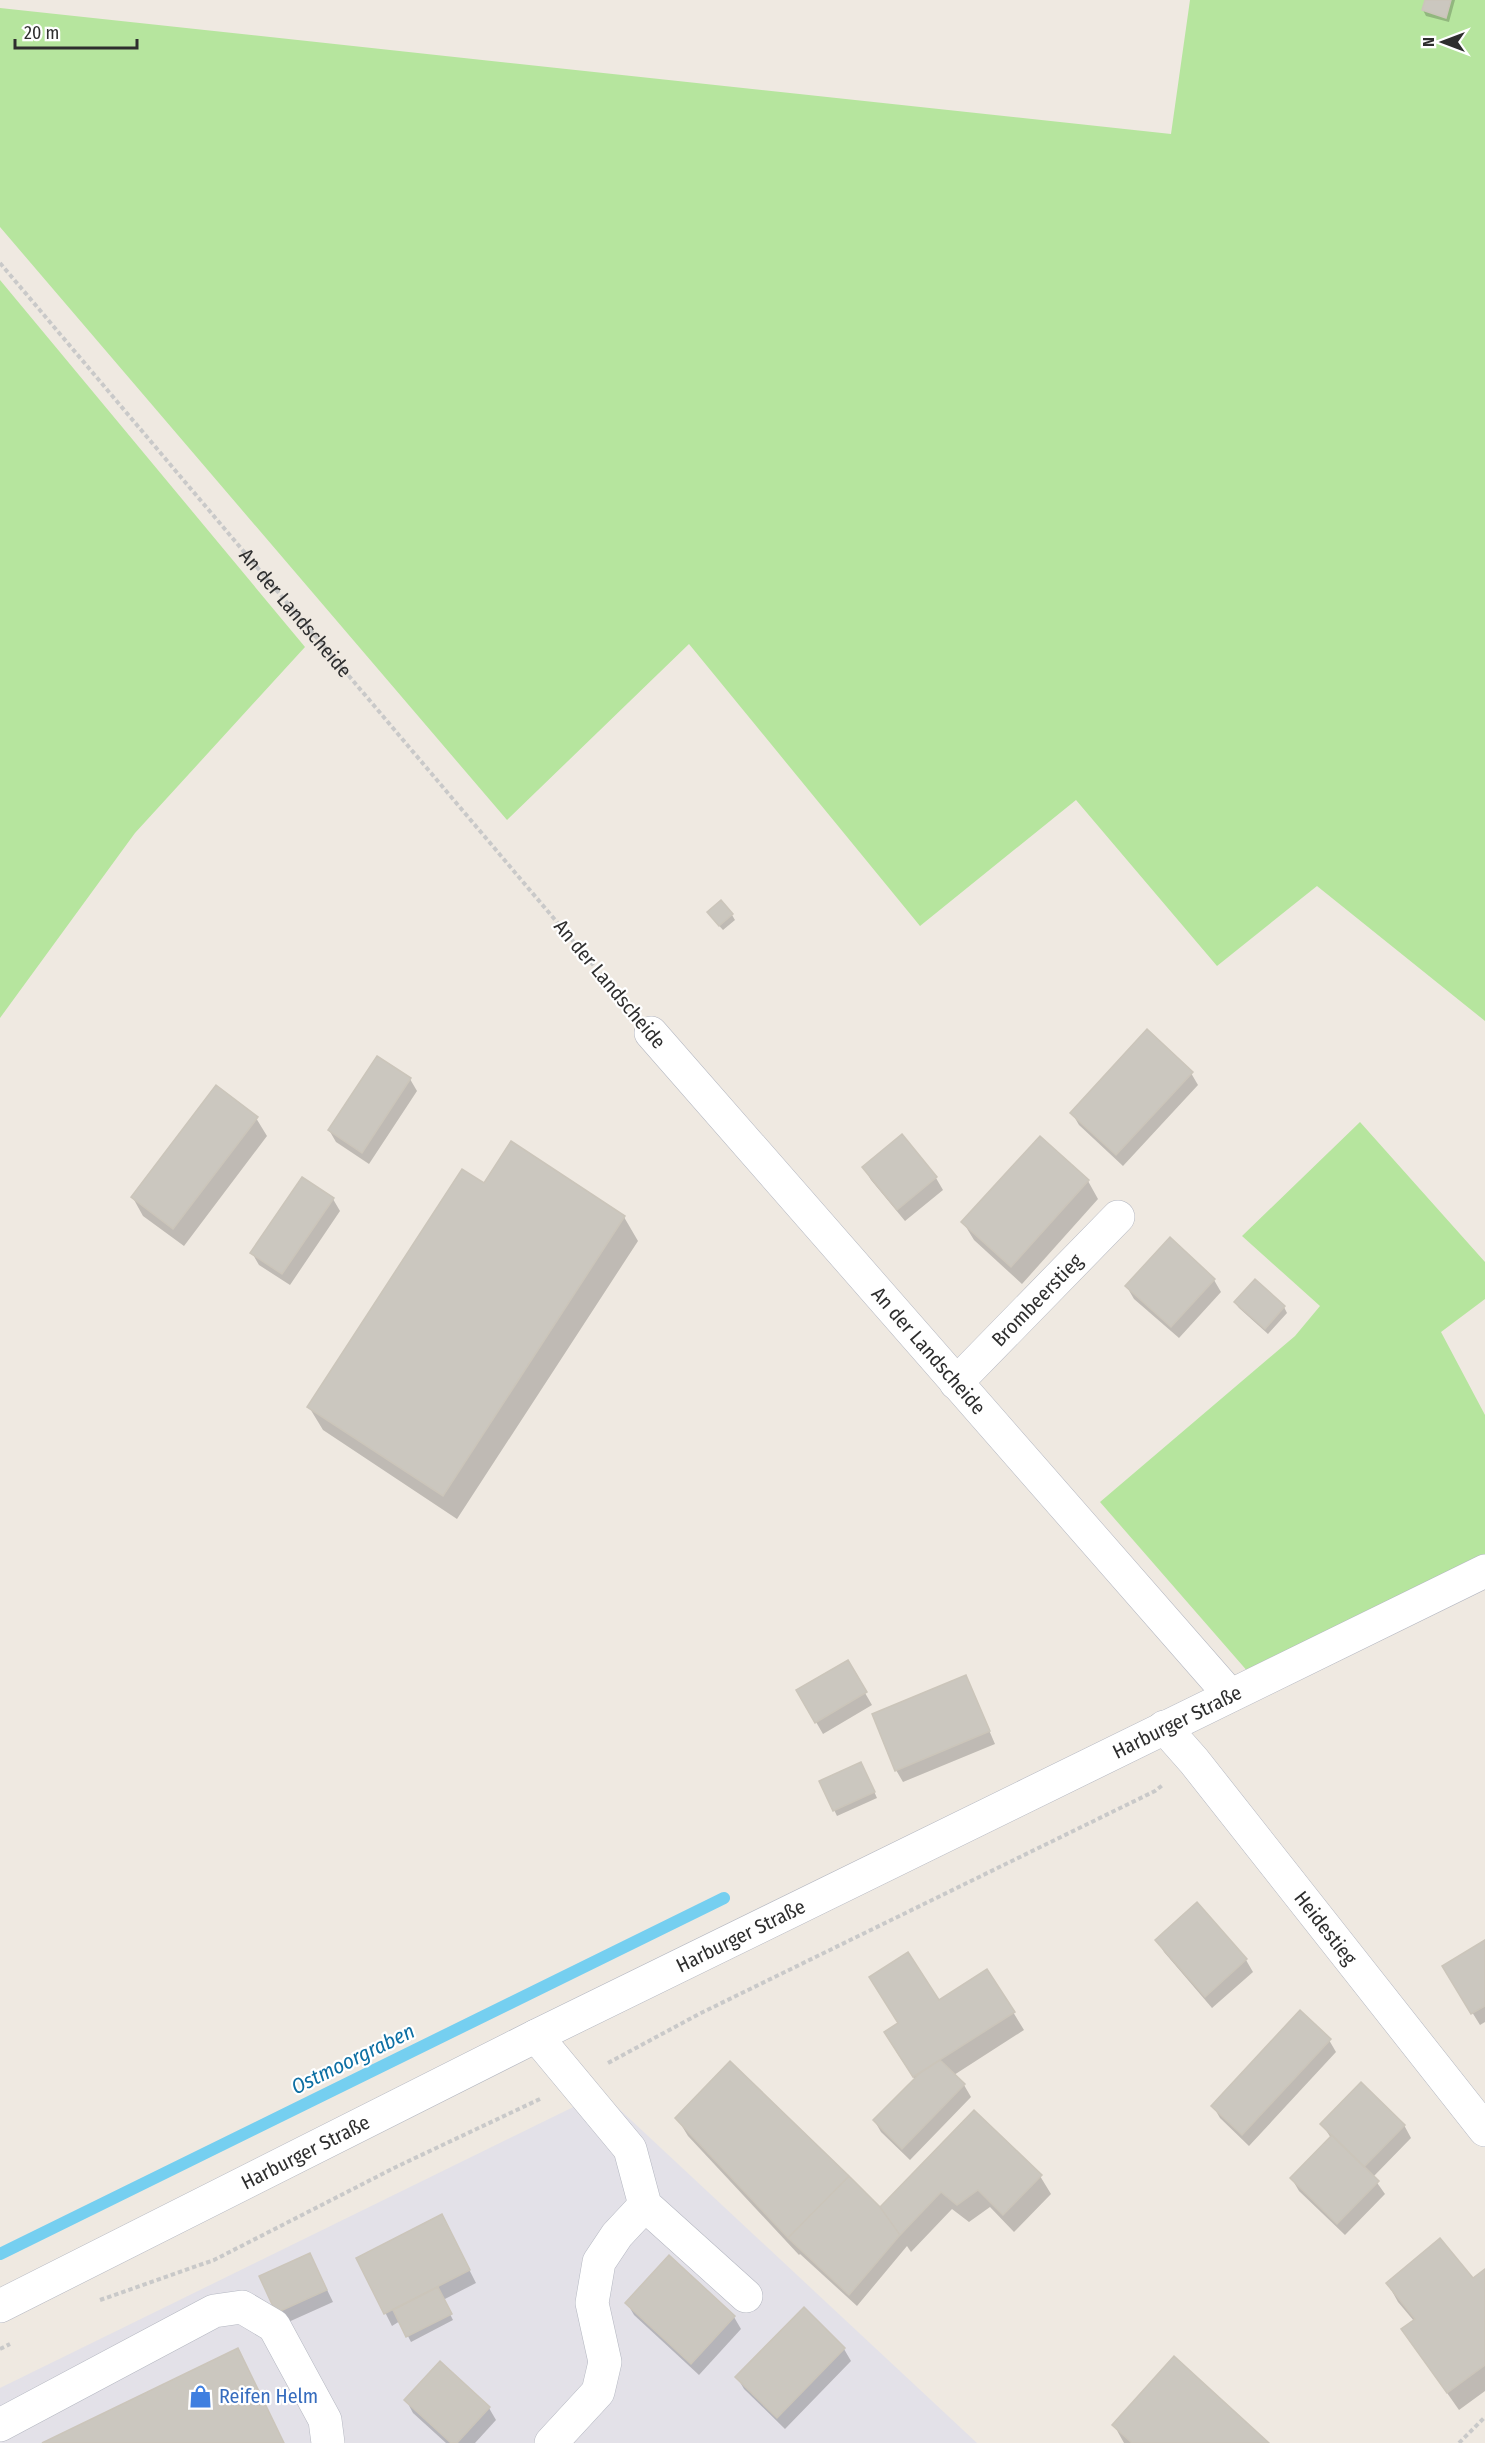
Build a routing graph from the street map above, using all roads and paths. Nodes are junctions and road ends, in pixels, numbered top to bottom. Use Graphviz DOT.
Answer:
graph roads {
  1 [pos="0,263"];
  2 [pos="651,1033"];
  3 [pos="1118,1217"];
  4 [pos="956,1383"];
  5 [pos="1485,1571"];
  6 [pos="1230,1695"];
  7 [pos="1164,1727"];
  8 [pos="1194,1761"];
  9 [pos="536,2036"];
  10 [pos="575,2082"];
  11 [pos="1485,2130"];
  12 [pos="645,2205"];
  13 [pos="746,2296"];
  14 [pos="98,2301"];
  15 [pos="0,2306"];
  16 [pos="19,2339"];
  17 [pos="0,2349"];
  18 [pos="1485,2417"];
  19 [pos="0,2425"];
  20 [pos="328,2443"];
  21 [pos="551,2443"];
  22 [pos="1460,2443"];
  1 -- 2 [label="path, An der Landscheide"];
  2 -- 4 [label="street, An der Landscheide"];
  3 -- 4 [label="street, Brombeerstieg"];
  4 -- 6 [label="street, An der Landscheide"];
  5 -- 6 [label="street, Harburger Straße"];
  6 -- 7 [label="street, Harburger Straße"];
  7 -- 8 [label="street, Heidestieg"];
  7 -- 9 [label="street, Harburger Straße"];
  8 -- 10 [label="path"];
  8 -- 11 [label="street, Heidestieg"];
  9 -- 10 [label="street"];
  9 -- 15 [label="street, Harburger Straße"];
  10 -- 12 [label="street"];
  10 -- 14 [label="path"];
  12 -- 13 [label="street"];
  12 -- 21 [label="street"];
  16 -- 17 [label="path"];
  18 -- 22 [label="path"];
  19 -- 20 [label="street"];
}
